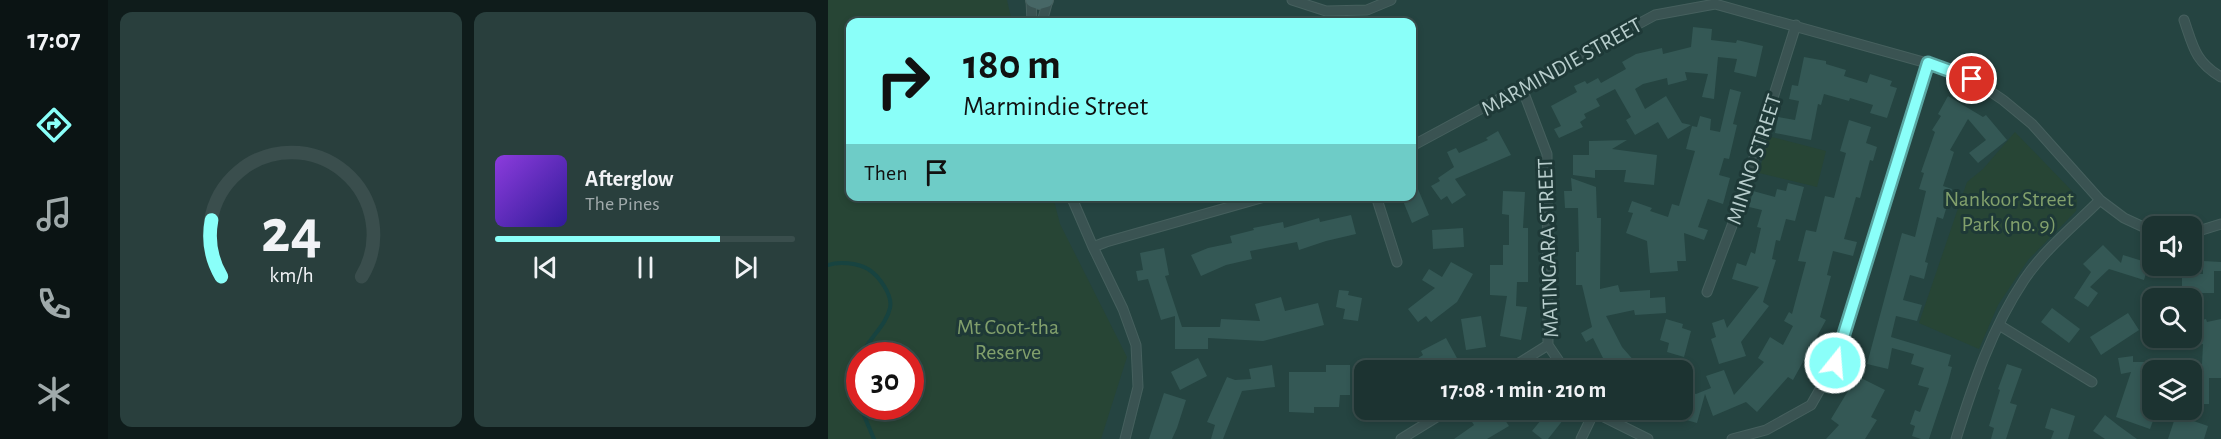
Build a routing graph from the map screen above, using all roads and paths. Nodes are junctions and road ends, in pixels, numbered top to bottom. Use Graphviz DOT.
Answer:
graph roads {
  1 [pos="1032,0"];
  2 [pos="1047,0"];
  3 [pos="1292,0"];
  4 [pos="1391,0"];
  5 [pos="1032,18"];
  6 [pos="1043,18"];
  7 [pos="2184,20"];
  8 [pos="1796,26"];
  9 [pos="1928,63"];
  10 [pos="2221,77"];
  11 [pos="1522,88"];
  12 [pos="1416,144"];
  13 [pos="2100,200"];
  14 [pos="1073,201"];
  15 [pos="1250,201"];
  16 [pos="1378,201"];
  17 [pos="2221,224"];
  18 [pos="2142,226"];
  19 [pos="2202,230"];
  20 [pos="1093,247"];
  21 [pos="1397,262"];
  22 [pos="1707,292"];
  23 [pos="2000,325"];
  24 [pos="1548,345"];
  25 [pos="1524,360"];
  26 [pos="1559,360"];
  27 [pos="2092,382"];
  28 [pos="1432,420"];
  29 [pos="1589,420"];
  30 [pos="1611,420"];
  31 [pos="1125,439"];
  32 [pos="1401,439"];
  33 [pos="1581,439"];
  34 [pos="1648,439"];
  35 [pos="1732,439"];
  36 [pos="1956,439"];
  1 -- 2 [label="main road"];
  1 -- 5 [label="street"];
  2 -- 6 [label="street"];
  3 -- 4 [label="street"];
  7 -- 10 [label="street"];
  8 -- 9 [label="street, MARMINDIE STREET"];
  8 -- 11 [label="street, MARMINDIE STREET"];
  8 -- 22 [label="street, MINNO STREET"];
  9 -- 13 [label="street, MARMINDIE STREET"];
  9 -- 35 [label="street"];
  11 -- 12 [label="street, MARMINDIE STREET"];
  11 -- 24 [label="street, MATINGARA STREET"];
  13 -- 18 [label="street, MARMINDIE STREET"];
  13 -- 23 [label="street"];
  14 -- 20 [label="street"];
  15 -- 20 [label="street"];
  16 -- 21 [label="street"];
  17 -- 19 [label="street"];
  20 -- 31 [label="street"];
  23 -- 27 [label="street"];
  23 -- 36 [label="street"];
  24 -- 25 [label="street"];
  24 -- 26 [label="street, MATINGARA STREET"];
  28 -- 32 [label="street"];
  29 -- 33 [label="street"];
  30 -- 34 [label="street"];
}
